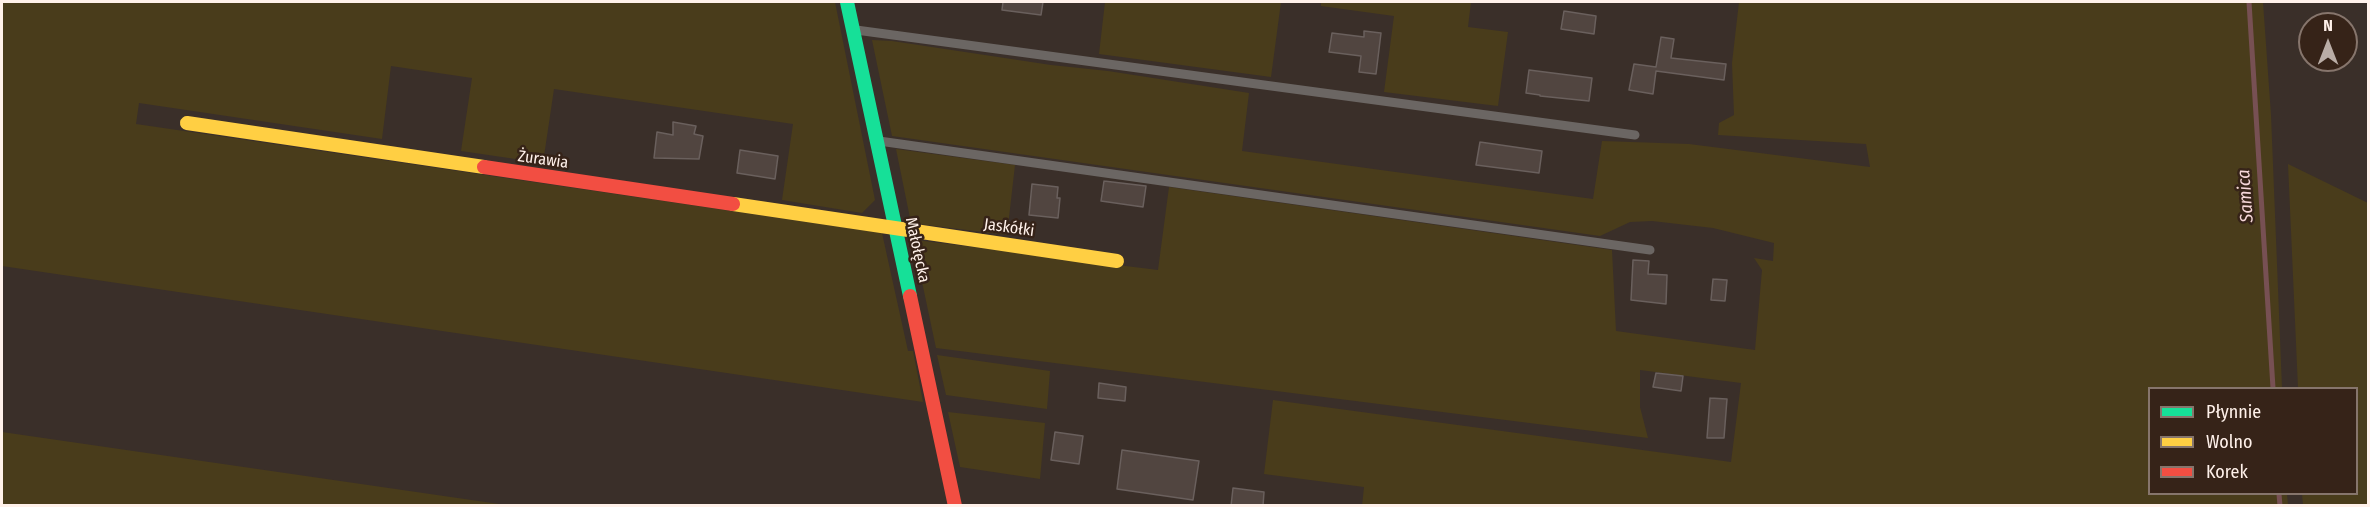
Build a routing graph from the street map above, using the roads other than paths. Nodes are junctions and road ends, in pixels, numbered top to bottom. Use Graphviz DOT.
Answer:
graph roads {
  1 [pos="847,2"];
  2 [pos="853,30"];
  3 [pos="187,123"];
  4 [pos="1635,135"];
  5 [pos="877,140"];
  6 [pos="895,229"];
  7 [pos="1650,250"];
  8 [pos="1117,261"];
  9 [pos="954,506"];
  1 -- 2 [label="street, Małołęcka"];
  2 -- 4 [label="lane"];
  2 -- 5 [label="street, Małołęcka"];
  3 -- 6 [label="street, Żurawia"];
  5 -- 6 [label="street, Małołęcka"];
  5 -- 7 [label="lane"];
  6 -- 8 [label="street, Jaskółki"];
  6 -- 9 [label="street, Małołęcka"];
}
